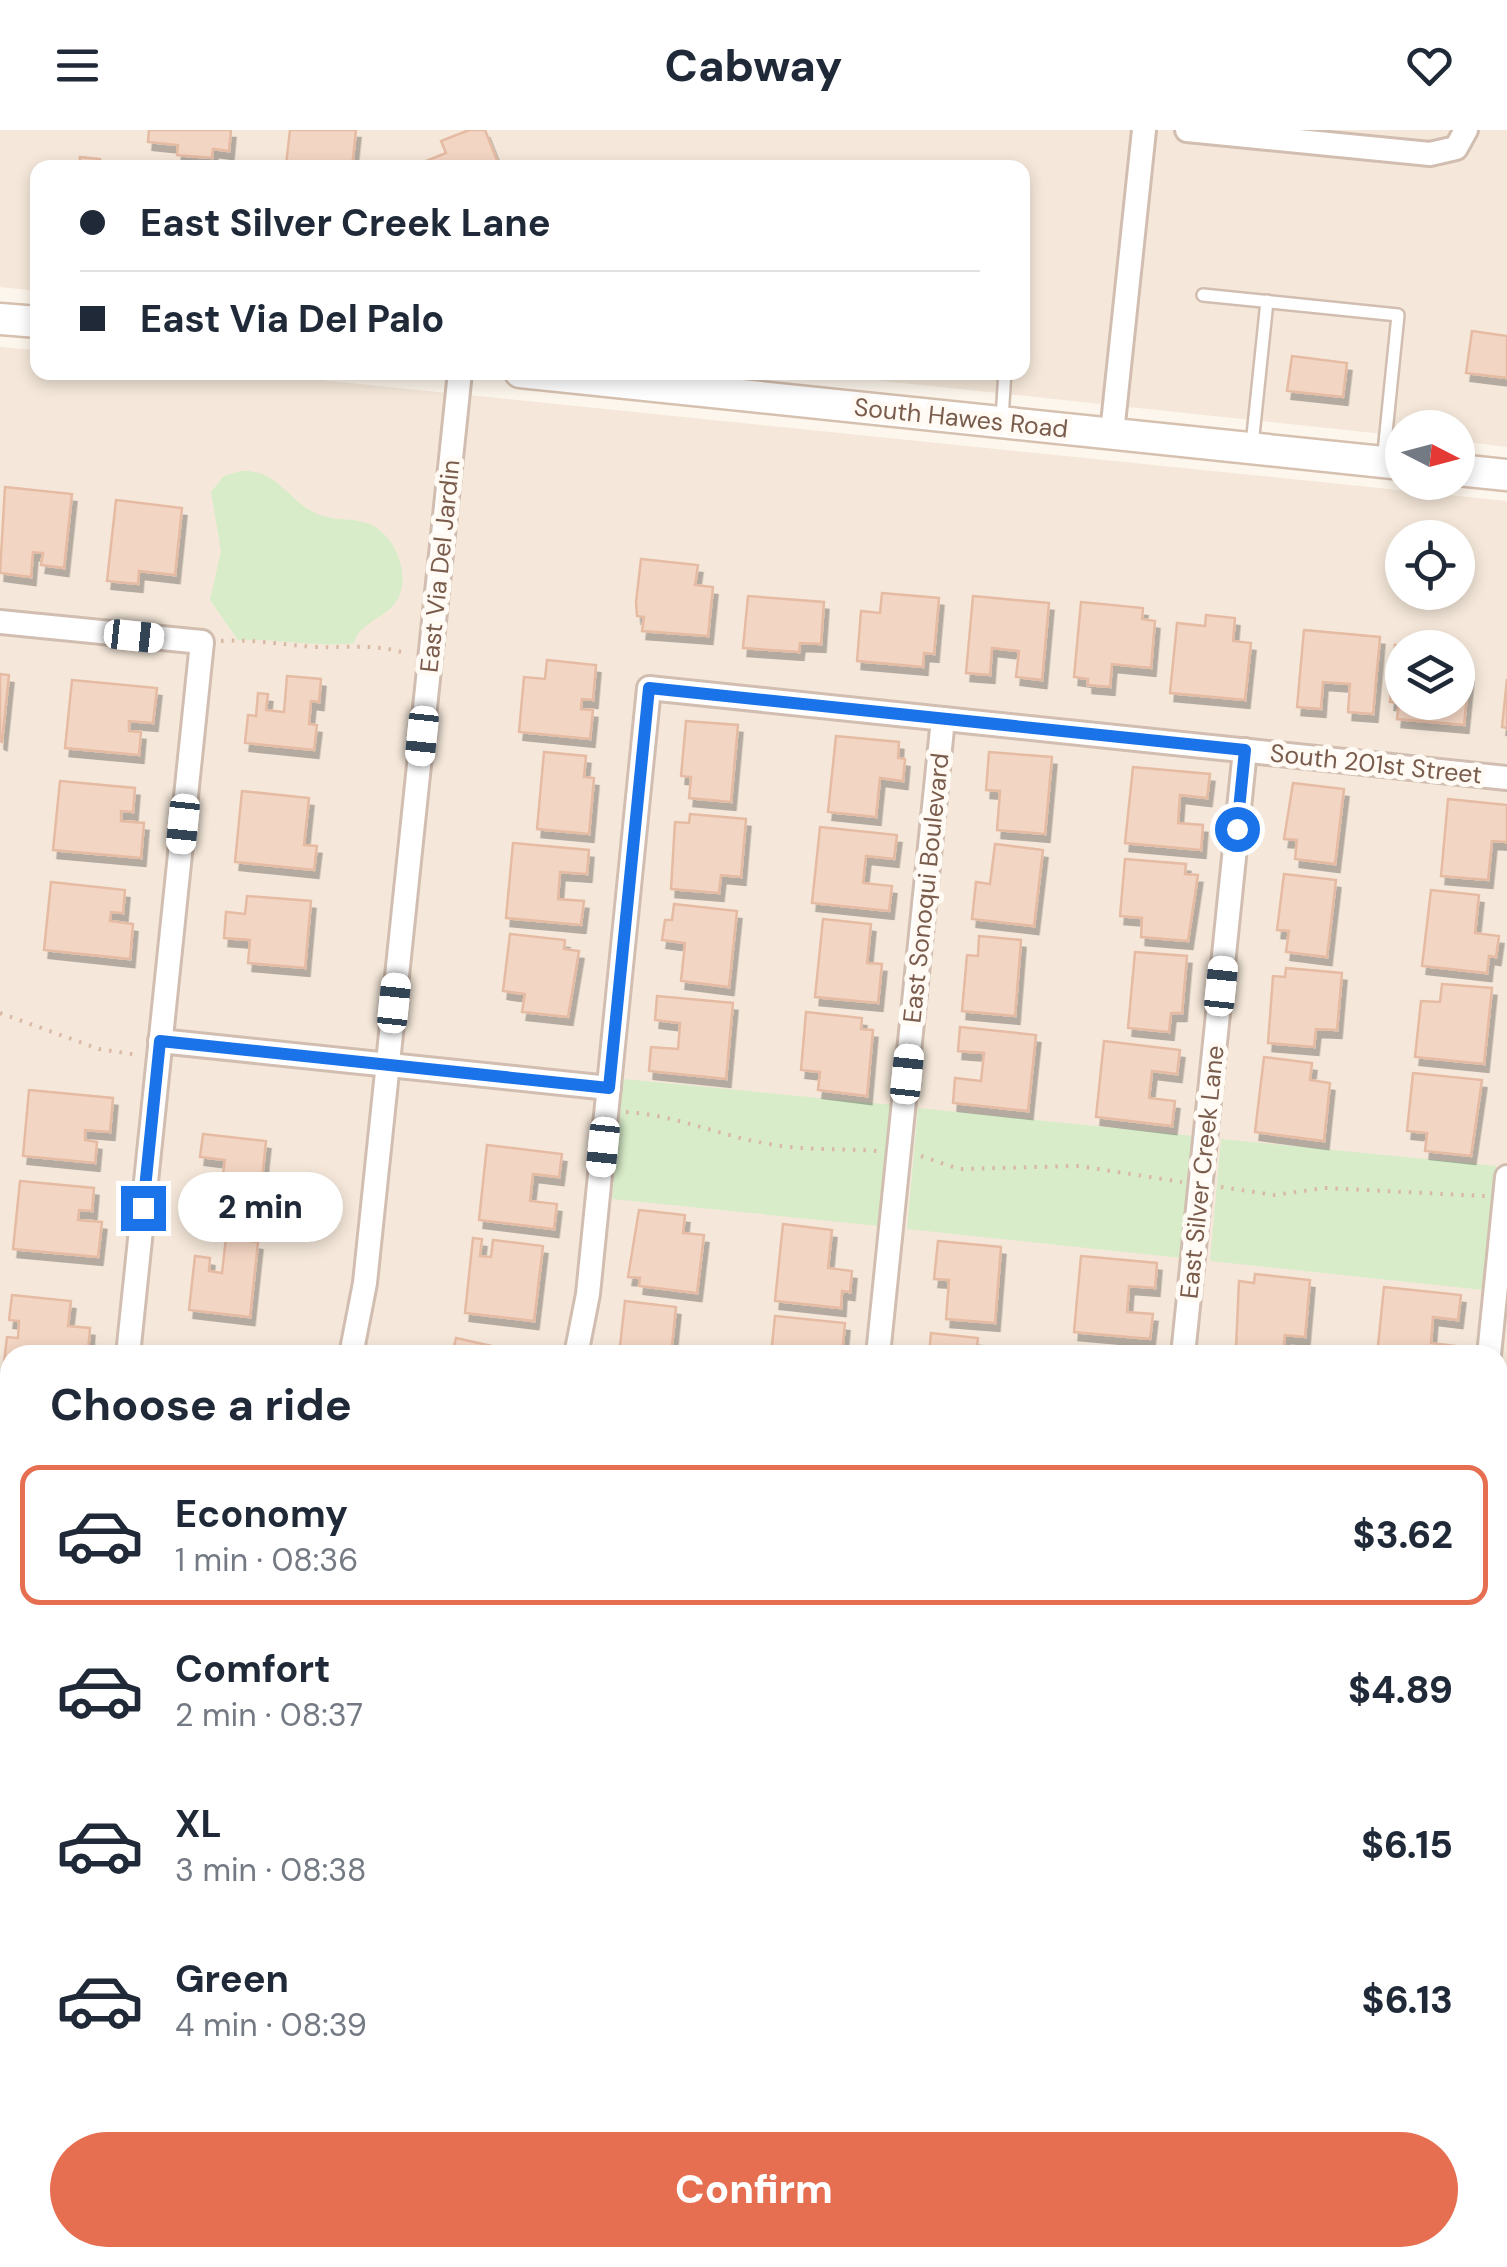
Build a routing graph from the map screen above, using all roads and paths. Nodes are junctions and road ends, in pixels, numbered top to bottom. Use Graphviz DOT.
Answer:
graph roads {
  1 [pos="1144,130"];
  2 [pos="1186,130"];
  3 [pos="1461,139"];
  4 [pos="1202,295"];
  5 [pos="1267,300"];
  6 [pos="0,318"];
  7 [pos="30,321"];
  8 [pos="459,380"];
  9 [pos="669,380"];
  10 [pos="1005,380"];
  11 [pos="706,382"];
  12 [pos="1394,410"];
  13 [pos="1002,422"];
  14 [pos="1112,433"];
  15 [pos="1252,448"];
  16 [pos="1385,462"];
  17 [pos="1475,472"];
  18 [pos="1507,475"];
  19 [pos="0,622"];
  20 [pos="202,642"];
  21 [pos="430,660"];
  22 [pos="943,719"];
  23 [pos="1245,750"];
  24 [pos="1507,778"];
  25 [pos="0,1013"];
  26 [pos="153,1049"];
  27 [pos="388,1065"];
  28 [pos="608,1099"];
  29 [pos="899,1154"];
  30 [pos="1201,1183"];
  31 [pos="1506,1186"];
  32 [pos="129,1345"];
  33 [pos="353,1345"];
  34 [pos="578,1345"];
  35 [pos="879,1345"];
  36 [pos="1184,1345"];
  37 [pos="1490,1345"];
  1 -- 14 [label="street"];
  2 -- 3 [label="street"];
  4 -- 5 [label="lane"];
  5 -- 12 [label="lane"];
  5 -- 15 [label="lane"];
  6 -- 7 [label="main road"];
  8 -- 21 [label="street, East Via Del Jardin"];
  9 -- 11 [label="main road, South Hawes Road"];
  10 -- 13 [label="lane"];
  11 -- 13 [label="main road, South Hawes Road"];
  13 -- 14 [label="main road, South Hawes Road"];
  14 -- 15 [label="main road, South Hawes Road"];
  15 -- 16 [label="main road, South Hawes Road"];
  17 -- 18 [label="main road"];
  19 -- 20 [label="street"];
  20 -- 21 [label="path"];
  20 -- 26 [label="street"];
  21 -- 27 [label="street, East Via Del Jardin"];
  22 -- 23 [label="street, South 201st Street"];
  22 -- 28 [label="street, South 201st Street"];
  22 -- 29 [label="street, East Sonoqui Boulevard"];
  23 -- 24 [label="street, South 201st Street"];
  23 -- 30 [label="street, East Silver Creek Lane"];
  25 -- 26 [label="path"];
  26 -- 27 [label="street"];
  26 -- 32 [label="street"];
  27 -- 28 [label="street"];
  27 -- 33 [label="street, East Via Del Jardin"];
  28 -- 29 [label="path"];
  28 -- 34 [label="street"];
  29 -- 30 [label="path"];
  29 -- 35 [label="street, East Sonoqui Boulevard"];
  30 -- 31 [label="path"];
  30 -- 36 [label="street, East Silver Creek Lane"];
  31 -- 37 [label="street"];
}
